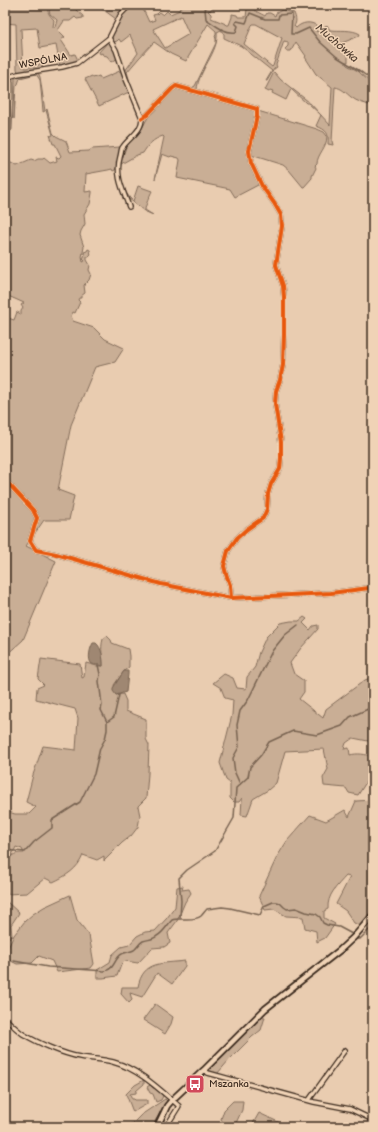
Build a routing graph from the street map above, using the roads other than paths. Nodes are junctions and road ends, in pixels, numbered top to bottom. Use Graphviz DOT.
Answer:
graph roads {
  1 [pos="130,5"];
  2 [pos="109,38"];
  3 [pos="5,78"];
  4 [pos="142,118"];
  5 [pos="129,207"];
  6 [pos="5,480"];
  7 [pos="373,589"];
  8 [pos="231,598"];
  9 [pos="373,915"];
  10 [pos="5,1018"];
  11 [pos="345,1050"];
  12 [pos="204,1070"];
  13 [pos="172,1100"];
  14 [pos="309,1100"];
  15 [pos="373,1120"];
  16 [pos="157,1127"];
  17 [pos="166,1127"];
  1 -- 2 [label="street, WSPÓLNA"];
  2 -- 3 [label="street, WSPÓLNA"];
  2 -- 4 [label="street"];
  4 -- 5 [label="street"];
  4 -- 8 [label="street"];
  6 -- 8 [label="street"];
  7 -- 8 [label="street"];
  9 -- 12 [label="main road"];
  10 -- 13 [label="street"];
  11 -- 14 [label="street"];
  12 -- 13 [label="main road"];
  12 -- 14 [label="street"];
  13 -- 16 [label="main road"];
  13 -- 17 [label="street"];
  14 -- 15 [label="street"];
}
